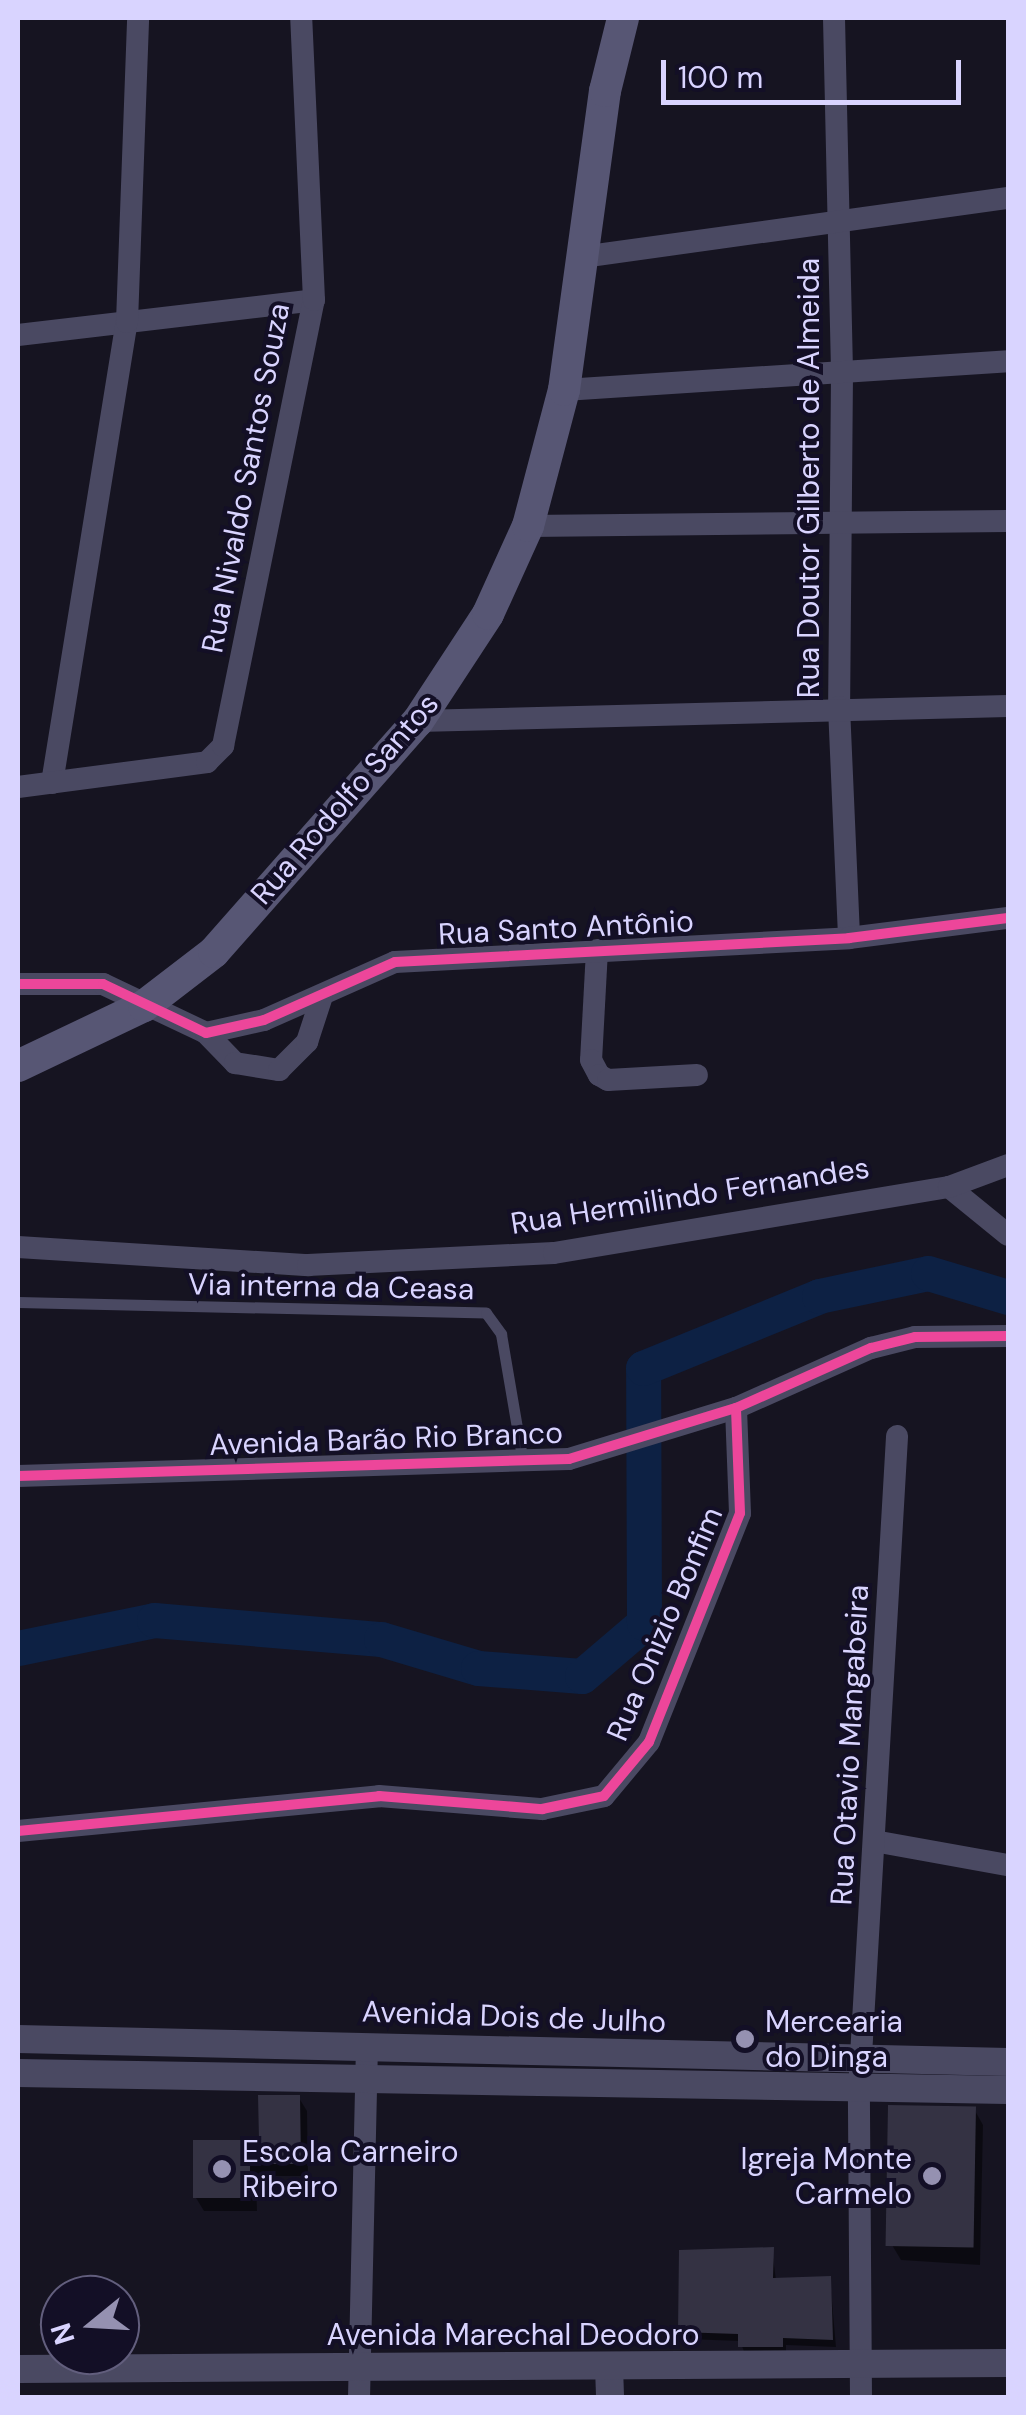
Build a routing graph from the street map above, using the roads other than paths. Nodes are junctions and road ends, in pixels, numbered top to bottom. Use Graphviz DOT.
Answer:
graph roads {
  1 [pos="138,18"];
  2 [pos="301,18"];
  3 [pos="624,18"];
  4 [pos="834,18"];
  5 [pos="1008,198"];
  6 [pos="838,223"];
  7 [pos="582,257"];
  8 [pos="314,300"];
  9 [pos="127,322"];
  10 [pos="18,334"];
  11 [pos="1008,361"];
  12 [pos="842,374"];
  13 [pos="564,390"];
  14 [pos="840,521"];
  15 [pos="1008,521"];
  16 [pos="528,526"];
  17 [pos="1008,706"];
  18 [pos="839,707"];
  19 [pos="418,722"];
  20 [pos="52,782"];
  21 [pos="18,787"];
  22 [pos="1008,918"];
  23 [pos="849,938"];
  24 [pos="597,950"];
  25 [pos="18,984"];
  26 [pos="322,996"];
  27 [pos="144,1006"];
  28 [pos="206,1033"];
  29 [pos="18,1066"];
  30 [pos="697,1076"];
  31 [pos="1008,1166"];
  32 [pos="949,1187"];
  33 [pos="1008,1235"];
  34 [pos="18,1247"];
  35 [pos="18,1302"];
  36 [pos="1008,1336"];
  37 [pos="736,1408"];
  38 [pos="897,1436"];
  39 [pos="524,1464"];
  40 [pos="18,1476"];
  41 [pos="18,1831"];
  42 [pos="874,1841"];
  43 [pos="1008,1864"];
  44 [pos="18,2039"];
  45 [pos="367,2045"];
  46 [pos="614,2052"];
  47 [pos="862,2058"];
  48 [pos="1008,2062"];
  49 [pos="18,2073"];
  50 [pos="367,2079"];
  51 [pos="616,2085"];
  52 [pos="860,2090"];
  53 [pos="1008,2090"];
  54 [pos="1008,2362"];
  55 [pos="861,2364"];
  56 [pos="609,2366"];
  57 [pos="18,2368"];
  58 [pos="142,2369"];
  59 [pos="360,2369"];
  60 [pos="142,2398"];
  61 [pos="359,2398"];
  62 [pos="610,2398"];
  63 [pos="861,2398"];
  1 -- 9 [label="street"];
  2 -- 8 [label="street, Rua Nivaldo Santos Souza"];
  3 -- 7 [label="main road, Rua Rodolfo Santos"];
  4 -- 6 [label="street, Rua Doutor Gilberto de Almeida"];
  5 -- 6 [label="street"];
  6 -- 7 [label="street"];
  6 -- 12 [label="street, Rua Doutor Gilberto de Almeida"];
  7 -- 13 [label="main road, Rua Rodolfo Santos"];
  8 -- 9 [label="street"];
  8 -- 20 [label="street, Rua Nivaldo Santos Souza"];
  9 -- 10 [label="street"];
  9 -- 20 [label="street"];
  11 -- 12 [label="street"];
  12 -- 13 [label="street"];
  12 -- 14 [label="street, Rua Doutor Gilberto de Almeida"];
  13 -- 16 [label="main road, Rua Rodolfo Santos"];
  14 -- 15 [label="street"];
  14 -- 16 [label="street"];
  14 -- 18 [label="street, Rua Doutor Gilberto de Almeida"];
  16 -- 19 [label="main road, Rua Rodolfo Santos"];
  17 -- 18 [label="street"];
  18 -- 19 [label="street"];
  18 -- 23 [label="street, Rua Doutor Gilberto de Almeida"];
  19 -- 27 [label="main road, Rua Rodolfo Santos"];
  20 -- 21 [label="street"];
  22 -- 23 [label="street, Rua Santo Antônio"];
  23 -- 24 [label="street, Rua Santo Antônio"];
  24 -- 26 [label="street, Rua Santo Antônio"];
  24 -- 30 [label="street"];
  25 -- 27 [label="street"];
  26 -- 28 [label="street, Rua Santo Antônio"];
  26 -- 28 [label="street"];
  27 -- 28 [label="street"];
  27 -- 29 [label="main road, Rua Rodolfo Santos"];
  31 -- 32 [label="street, Rua Hermilindo Fernandes"];
  32 -- 33 [label="street"];
  32 -- 34 [label="street, Rua Hermilindo Fernandes"];
  35 -- 39 [label="lane, Via interna da Ceasa"];
  36 -- 37 [label="street, Avenida Barão Rio Branco"];
  37 -- 39 [label="street, Avenida Barão Rio Branco"];
  37 -- 41 [label="street, Rua Onizio Bonfim"];
  38 -- 42 [label="street, Rua Otavio Mangabeira"];
  39 -- 40 [label="street, Avenida Barão Rio Branco"];
  42 -- 43 [label="street"];
  42 -- 47 [label="street, Rua Otavio Mangabeira"];
  44 -- 45 [label="street, Avenida Dois de Julho"];
  45 -- 46 [label="street, Avenida Dois de Julho"];
  45 -- 50 [label="street"];
  46 -- 47 [label="street, Avenida Dois de Julho"];
  46 -- 51 [label="street"];
  47 -- 48 [label="street, Avenida Dois de Julho"];
  47 -- 52 [label="street, Rua Otavio Mangabeira"];
  49 -- 50 [label="street"];
  50 -- 51 [label="street"];
  50 -- 59 [label="street"];
  51 -- 52 [label="street"];
  52 -- 53 [label="street"];
  52 -- 55 [label="street, Rua Otavio Mangabeira"];
  54 -- 55 [label="street, Avenida Marechal Deodoro"];
  55 -- 56 [label="street, Avenida Marechal Deodoro"];
  55 -- 63 [label="street, Rua Otavio Mangabeira"];
  56 -- 59 [label="street, Avenida Marechal Deodoro"];
  56 -- 62 [label="street"];
  57 -- 58 [label="street, Avenida Marechal Deodoro"];
  58 -- 59 [label="street, Avenida Marechal Deodoro"];
  58 -- 60 [label="street"];
  59 -- 61 [label="street"];
}
